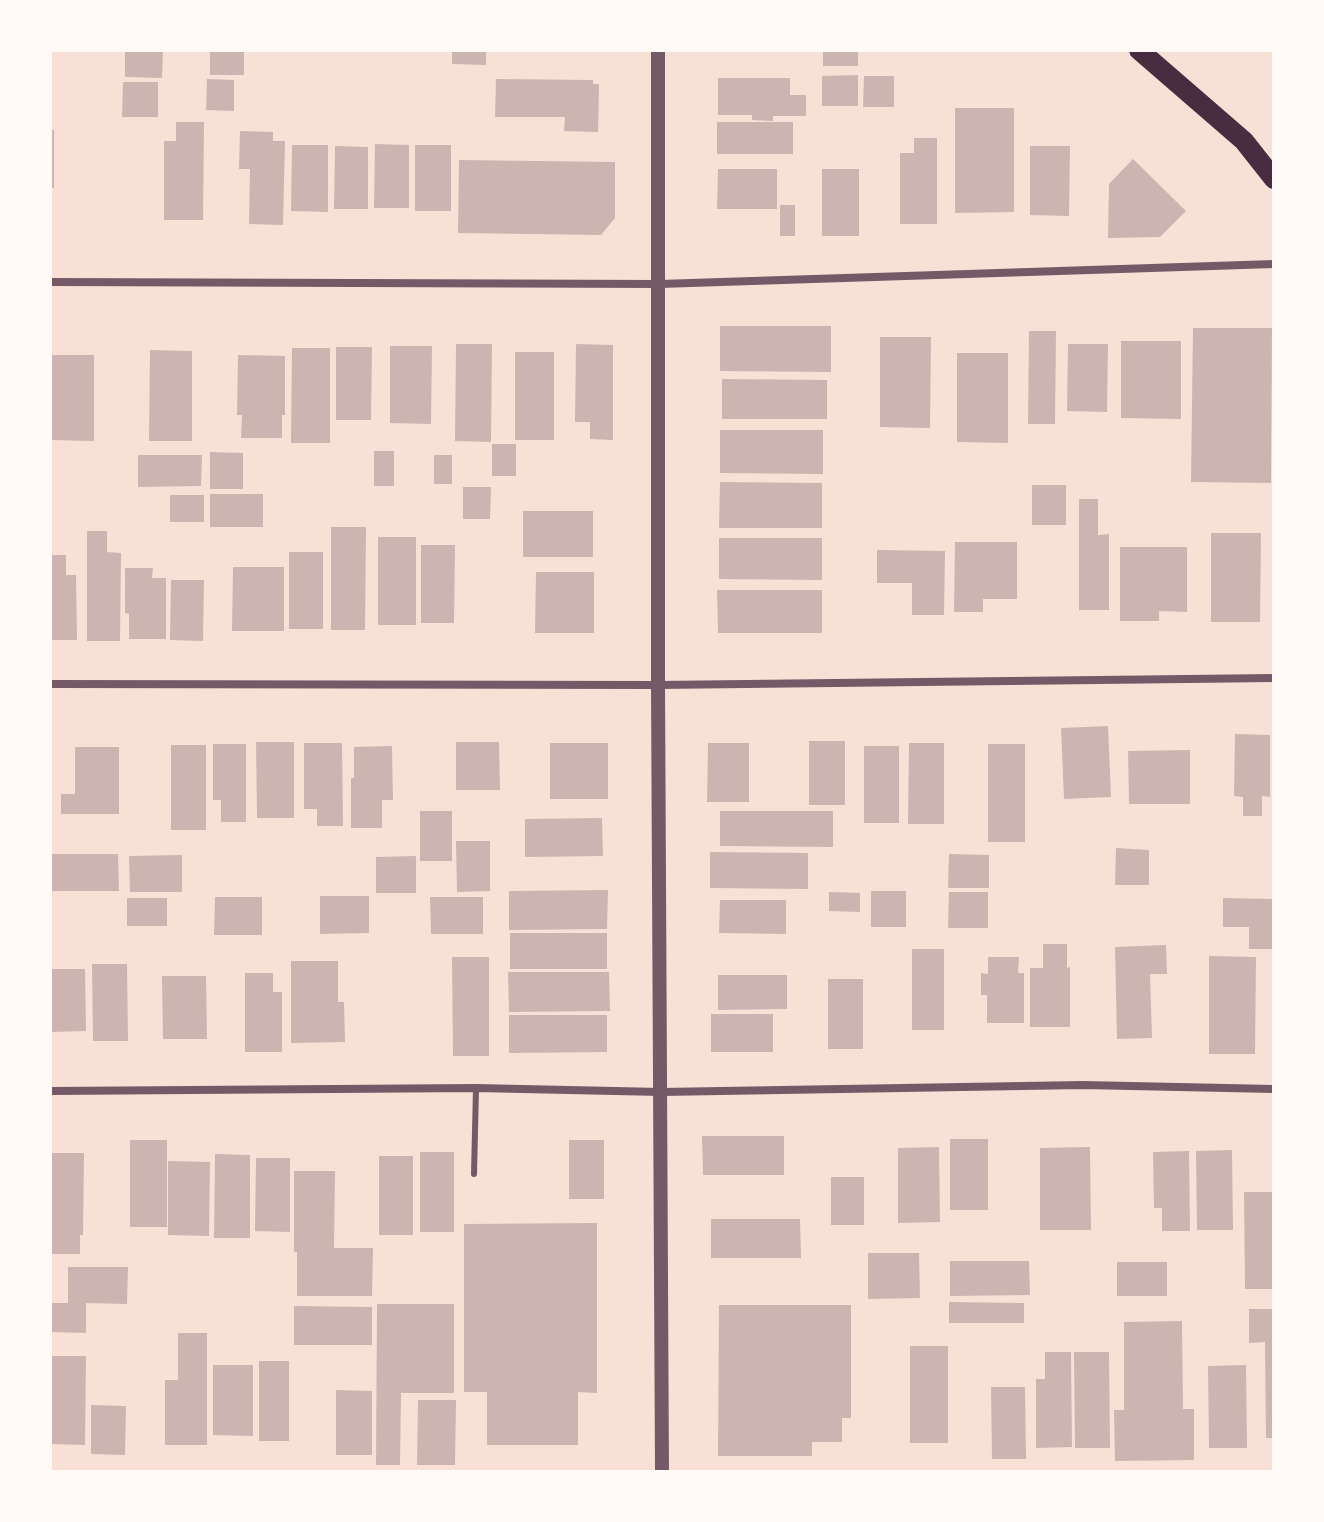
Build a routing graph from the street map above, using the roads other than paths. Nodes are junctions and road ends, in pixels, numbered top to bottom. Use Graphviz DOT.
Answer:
graph roads {
  1 [pos="658,50"];
  2 [pos="1139,50"];
  3 [pos="1273,175"];
  4 [pos="1274,264"];
  5 [pos="50,282"];
  6 [pos="660,284"];
  7 [pos="1274,678"];
  8 [pos="50,684"];
  9 [pos="658,685"];
  10 [pos="476,1088"];
  11 [pos="1274,1089"];
  12 [pos="50,1091"];
  13 [pos="661,1092"];
  14 [pos="474,1174"];
  15 [pos="662,1472"];
  1 -- 6 [label="street"];
  2 -- 3 [label="main road"];
  4 -- 6 [label="street"];
  5 -- 6 [label="street"];
  6 -- 9 [label="street"];
  7 -- 9 [label="street"];
  8 -- 9 [label="street"];
  9 -- 13 [label="street"];
  10 -- 12 [label="street"];
  10 -- 13 [label="street"];
  10 -- 14 [label="lane"];
  11 -- 13 [label="street"];
  13 -- 15 [label="street"];
}
